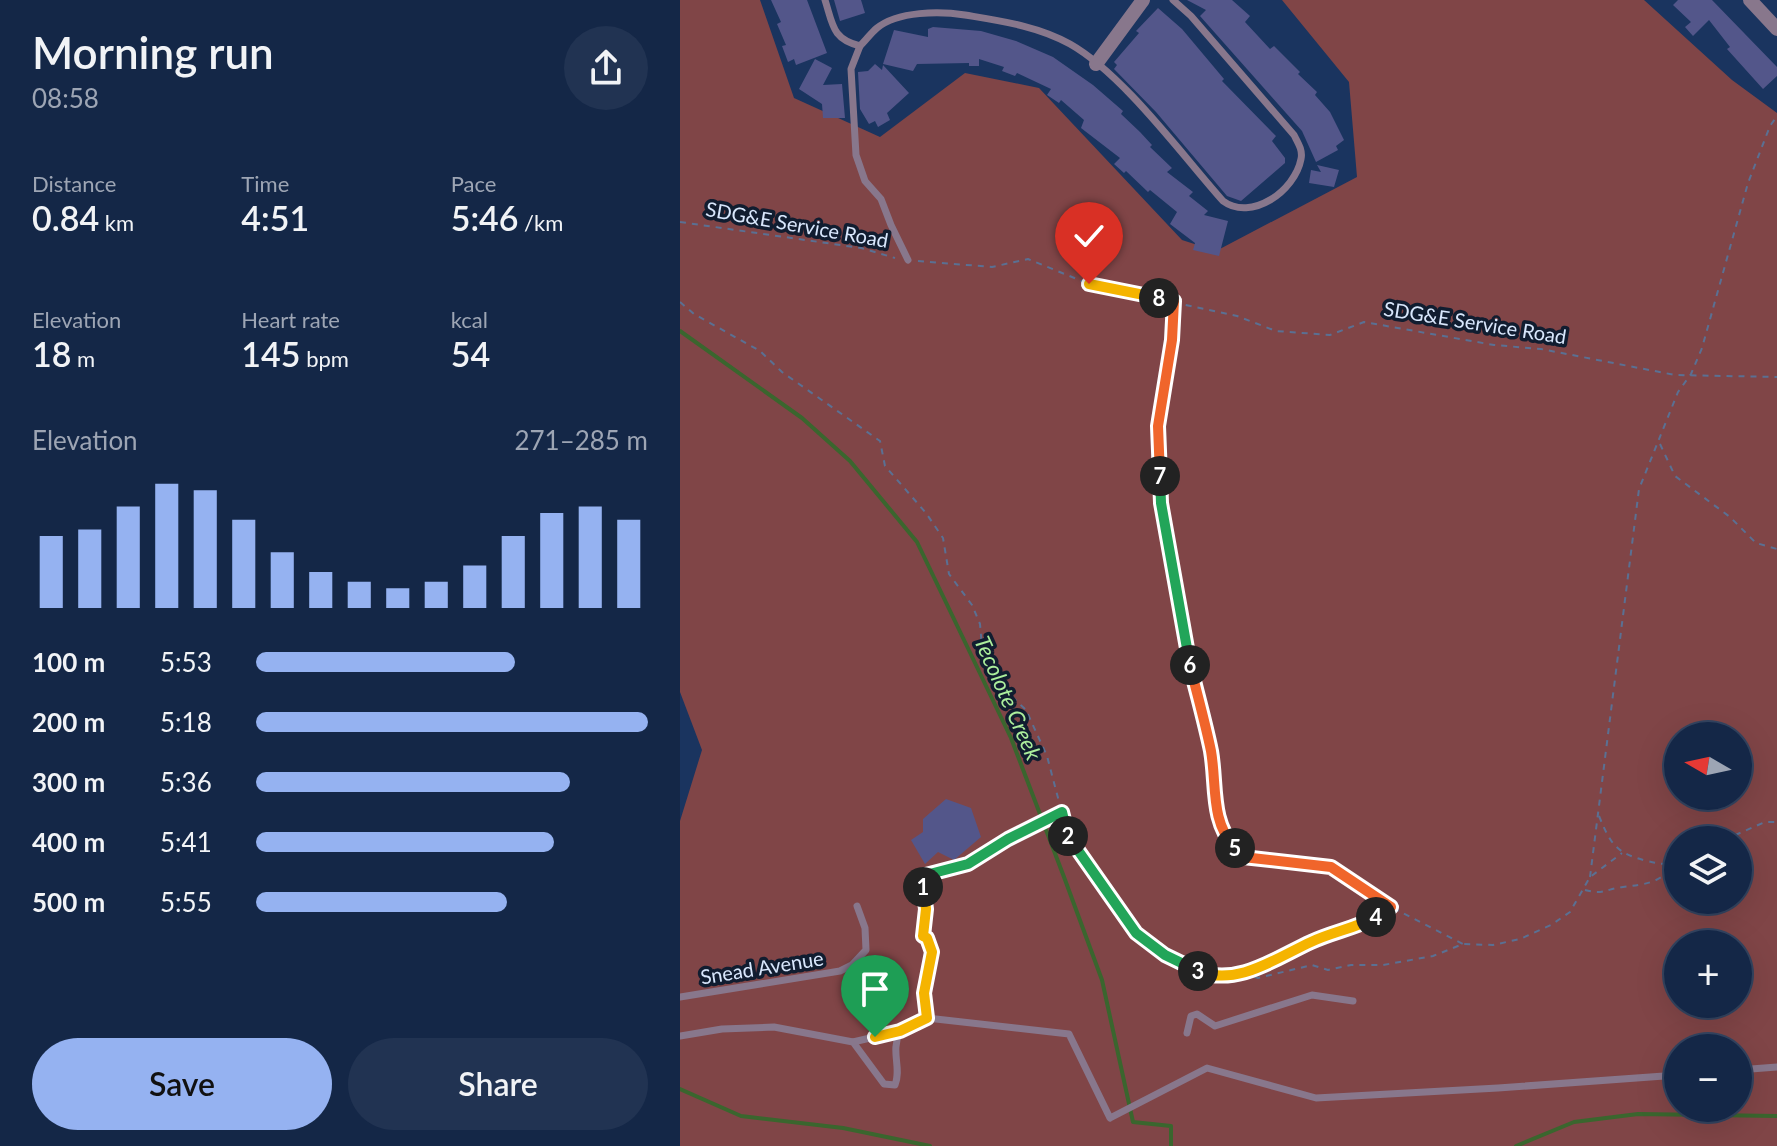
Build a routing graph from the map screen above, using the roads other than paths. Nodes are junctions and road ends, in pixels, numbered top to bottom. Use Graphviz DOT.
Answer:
graph roads {
  1 [pos="825,0"];
  2 [pos="1143,0"];
  3 [pos="1173,0"];
  4 [pos="1750,0"];
  5 [pos="1777,29"];
  6 [pos="860,46"];
  7 [pos="1096,64"];
  8 [pos="908,260"];
  9 [pos="922,876"];
  10 [pos="857,906"];
  11 [pos="680,997"];
  12 [pos="1353,1001"];
  13 [pos="927,1018"];
  14 [pos="900,1031"];
  15 [pos="1187,1033"];
  16 [pos="680,1036"];
  17 [pos="853,1042"];
  18 [pos="1777,1067"];
  19 [pos="1752,1069"];
  20 [pos="1664,1076"];
  1 -- 6 [label="lane"];
  2 -- 7 [label="street"];
  3 -- 7 [label="lane"];
  4 -- 5 [label="street"];
  6 -- 7 [label="lane"];
  6 -- 8 [label="lane, SDG&E Service Road"];
  9 -- 13 [label="lane"];
  10 -- 11 [label="lane, Snead Avenue"];
  12 -- 15 [label="lane"];
  13 -- 14 [label="lane"];
  13 -- 20 [label="lane"];
  14 -- 17 [label="lane"];
  14 -- 17 [label="lane"];
  16 -- 17 [label="lane"];
  18 -- 19 [label="lane"];
}
